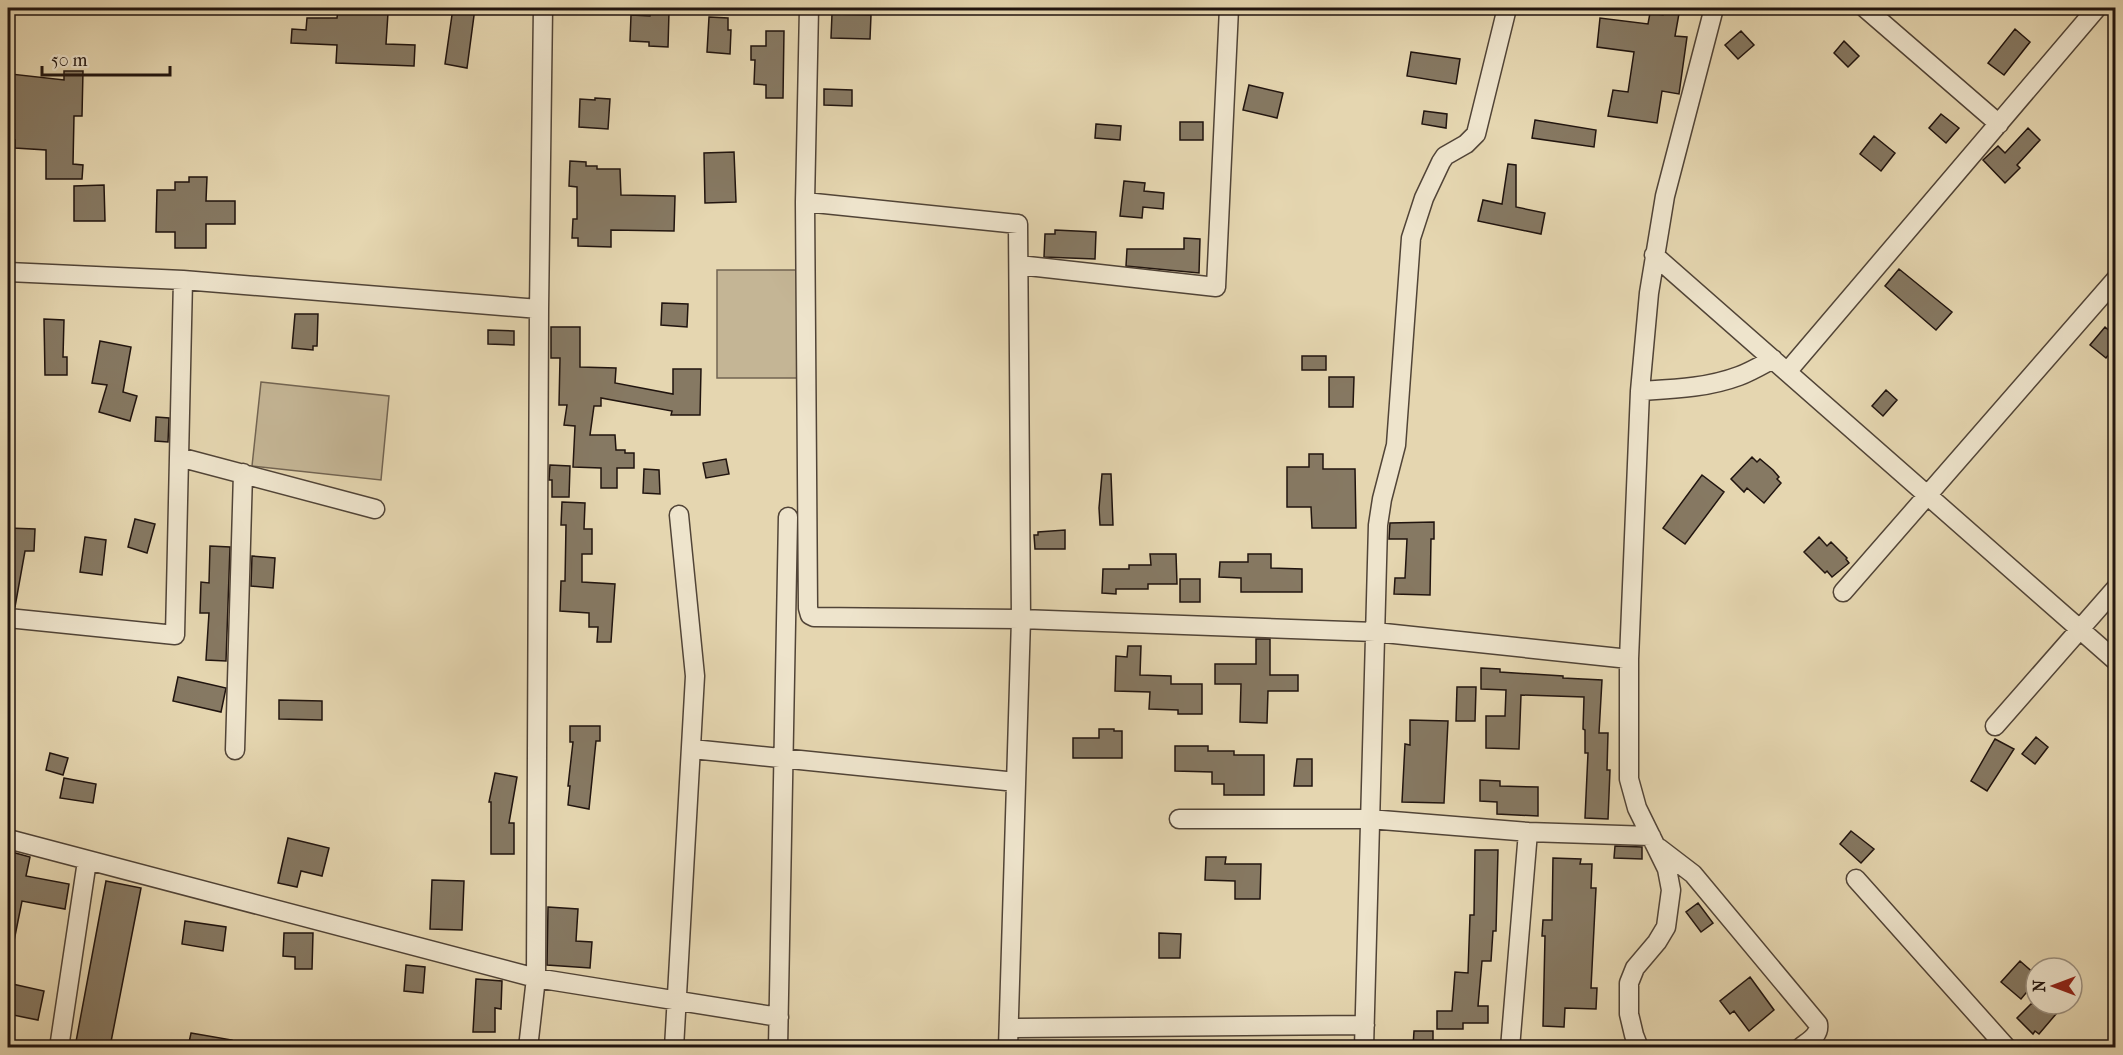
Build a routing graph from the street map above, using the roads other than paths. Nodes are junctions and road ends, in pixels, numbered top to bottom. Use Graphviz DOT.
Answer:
graph roads {
  1 [pos="543,8"];
  2 [pos="809,8"];
  3 [pos="1229,8"];
  4 [pos="1507,8"];
  5 [pos="1714,8"];
  6 [pos="1865,8"];
  7 [pos="2097,8"];
  8 [pos="1999,124"];
  9 [pos="805,202"];
  10 [pos="1654,255"];
  11 [pos="1019,265"];
  12 [pos="8,272"];
  13 [pos="2115,279"];
  14 [pos="183,280"];
  15 [pos="538,309"];
  16 [pos="1773,359"];
  17 [pos="1787,372"];
  18 [pos="1640,392"];
  19 [pos="179,457"];
  20 [pos="243,473"];
  21 [pos="1927,495"];
  22 [pos="375,509"];
  23 [pos="679,516"];
  24 [pos="788,517"];
  25 [pos="2115,588"];
  26 [pos="1843,592"];
  27 [pos="8,618"];
  28 [pos="1021,619"];
  29 [pos="2079,629"];
  30 [pos="1375,632"];
  31 [pos="1629,659"];
  32 [pos="2115,662"];
  33 [pos="1995,726"];
  34 [pos="692,749"];
  35 [pos="235,750"];
  36 [pos="784,757"];
  37 [pos="1016,782"];
  38 [pos="1179,819"];
  39 [pos="1369,819"];
  40 [pos="1528,832"];
  41 [pos="8,839"];
  42 [pos="1654,842"];
  43 [pos="87,861"];
  44 [pos="1856,879"];
  45 [pos="536,978"];
  46 [pos="677,1001"];
  47 [pos="779,1017"];
  48 [pos="1365,1025"];
  49 [pos="1009,1028"];
  50 [pos="59,1047"];
  51 [pos="528,1047"];
  52 [pos="674,1047"];
  53 [pos="778,1047"];
  54 [pos="1008,1047"];
  55 [pos="1364,1047"];
  56 [pos="1510,1047"];
  57 [pos="1639,1047"];
  58 [pos="1800,1047"];
  59 [pos="2007,1047"];
  1 -- 15 [label="street"];
  2 -- 9 [label="street"];
  3 -- 11 [label="street"];
  4 -- 30 [label="street"];
  5 -- 10 [label="street"];
  6 -- 8 [label="street"];
  7 -- 8 [label="street"];
  8 -- 17 [label="street"];
  9 -- 11 [label="street"];
  9 -- 28 [label="street"];
  10 -- 16 [label="street"];
  10 -- 18 [label="street"];
  11 -- 28 [label="street"];
  12 -- 14 [label="street"];
  13 -- 21 [label="street"];
  14 -- 15 [label="street"];
  14 -- 19 [label="street"];
  15 -- 45 [label="street"];
  16 -- 17 [label="street"];
  16 -- 18 [label="street"];
  17 -- 21 [label="street"];
  18 -- 31 [label="street"];
  19 -- 20 [label="street"];
  19 -- 27 [label="street"];
  20 -- 22 [label="street"];
  20 -- 35 [label="street"];
  21 -- 26 [label="street"];
  21 -- 29 [label="street"];
  23 -- 34 [label="street"];
  24 -- 36 [label="street"];
  25 -- 29 [label="street"];
  28 -- 30 [label="street"];
  28 -- 37 [label="street"];
  29 -- 32 [label="street"];
  29 -- 33 [label="street"];
  30 -- 31 [label="street"];
  30 -- 39 [label="street"];
  31 -- 42 [label="street"];
  34 -- 36 [label="street"];
  34 -- 46 [label="street"];
  36 -- 37 [label="street"];
  36 -- 47 [label="street"];
  37 -- 49 [label="street"];
  38 -- 39 [label="street"];
  39 -- 40 [label="street"];
  39 -- 48 [label="street"];
  40 -- 42 [label="street"];
  40 -- 56 [label="street"];
  41 -- 43 [label="street"];
  42 -- 57 [label="street"];
  42 -- 58 [label="street"];
  43 -- 45 [label="street"];
  43 -- 50 [label="street"];
  44 -- 59 [label="street"];
  45 -- 46 [label="street"];
  45 -- 51 [label="street"];
  46 -- 47 [label="street"];
  46 -- 52 [label="street"];
  47 -- 53 [label="street"];
  48 -- 49 [label="street"];
  48 -- 55 [label="street"];
  49 -- 54 [label="street"];
}
